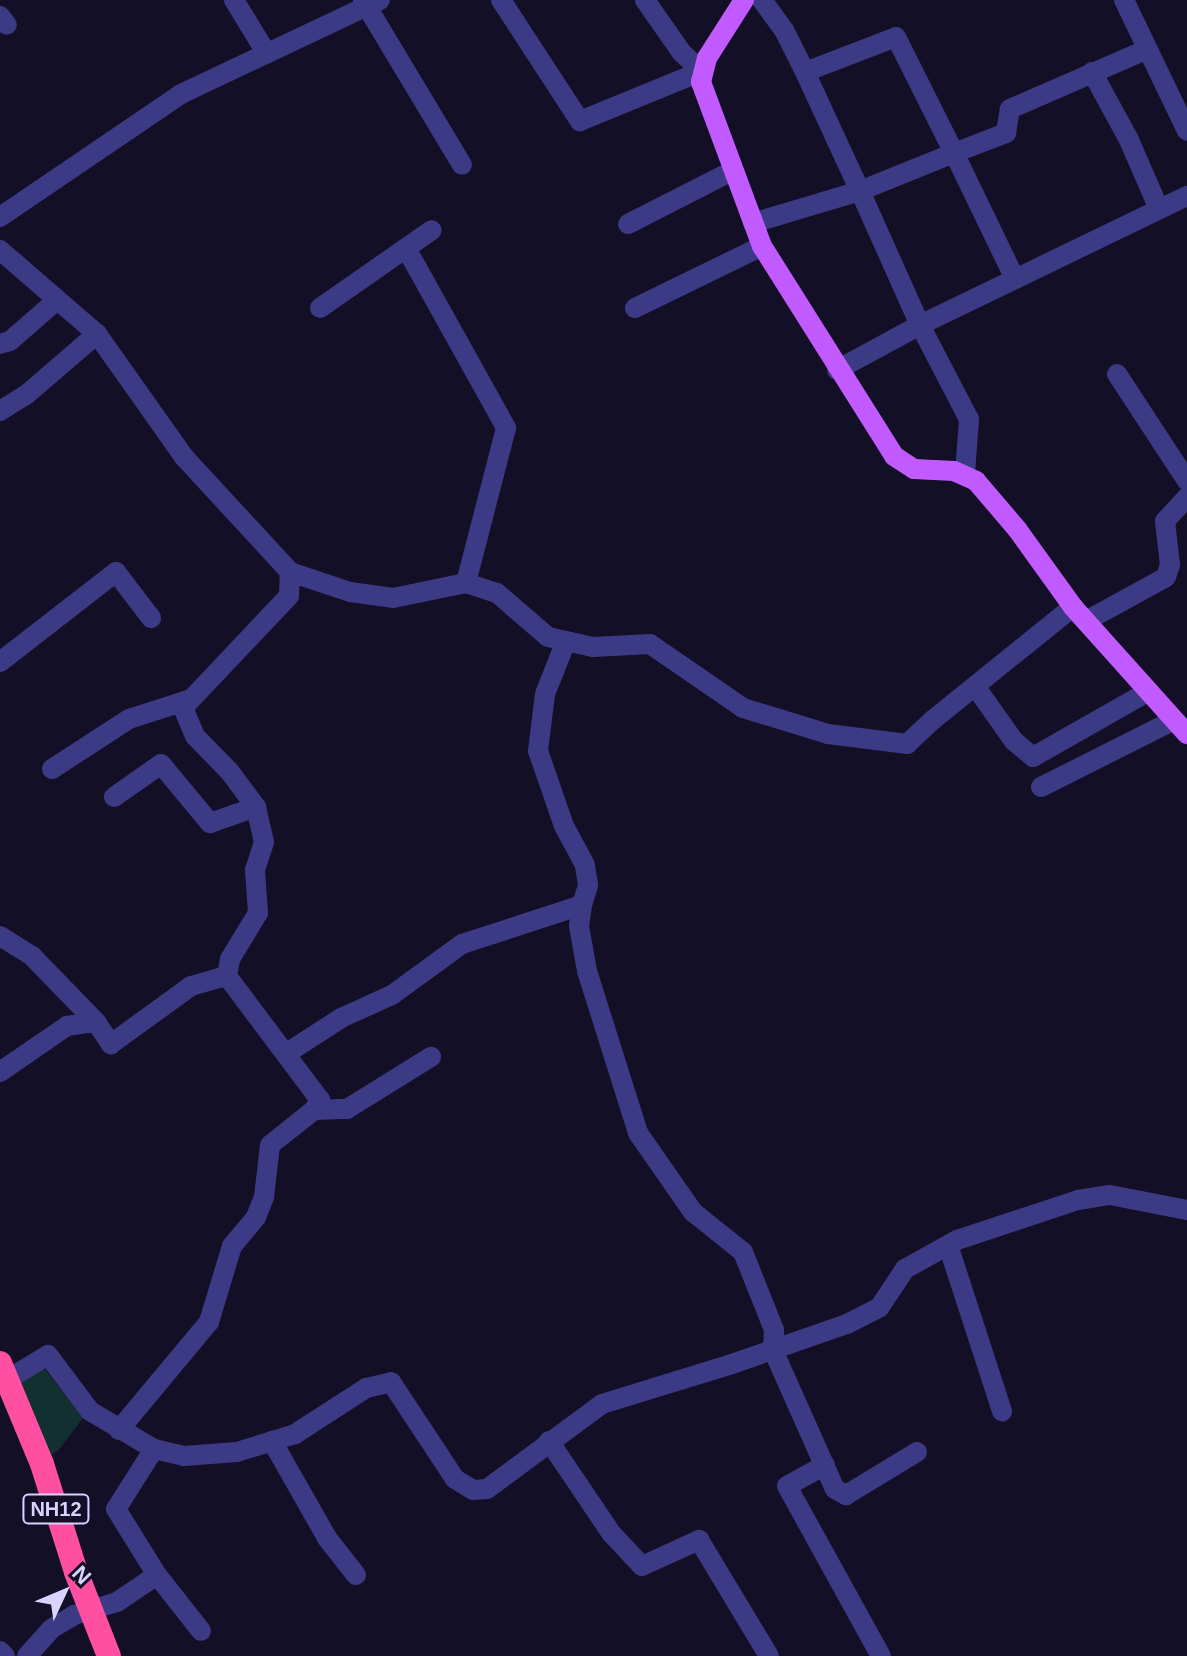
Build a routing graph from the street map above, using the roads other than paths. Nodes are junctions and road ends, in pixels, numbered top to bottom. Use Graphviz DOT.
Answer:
graph roads {
  1 [pos="234,0"];
  2 [pos="744,0"];
  3 [pos="762,0"];
  4 [pos="1124,0"];
  5 [pos="504,1"];
  6 [pos="370,2"];
  7 [pos="653,3"];
  8 [pos="1148,49"];
  9 [pos="267,54"];
  10 [pos="702,71"];
  11 [pos="805,72"];
  12 [pos="1092,72"];
  13 [pos="1187,131"];
  14 [pos="954,153"];
  15 [pos="462,165"];
  16 [pos="732,171"];
  17 [pos="860,191"];
  18 [pos="1187,196"];
  19 [pos="1159,209"];
  20 [pos="0,217"];
  21 [pos="753,223"];
  22 [pos="628,224"];
  23 [pos="432,230"];
  24 [pos="762,246"];
  25 [pos="406,248"];
  26 [pos="0,250"];
  27 [pos="1015,279"];
  28 [pos="57,300"];
  29 [pos="320,308"];
  30 [pos="635,308"];
  31 [pos="920,325"];
  32 [pos="97,334"];
  33 [pos="0,344"];
  34 [pos="837,370"];
  35 [pos="1117,374"];
  36 [pos="0,411"];
  37 [pos="965,474"];
  38 [pos="1186,477"];
  39 [pos="1187,497"];
  40 [pos="290,572"];
  41 [pos="466,583"];
  42 [pos="1079,614"];
  43 [pos="151,618"];
  44 [pos="566,641"];
  45 [pos="0,662"];
  46 [pos="975,686"];
  47 [pos="1149,691"];
  48 [pos="188,700"];
  49 [pos="1181,727"];
  50 [pos="52,769"];
  51 [pos="1041,787"];
  52 [pos="114,797"];
  53 [pos="256,807"];
  54 [pos="582,905"];
  55 [pos="0,936"];
  56 [pos="227,976"];
  57 [pos="96,1022"];
  58 [pos="287,1053"];
  59 [pos="431,1057"];
  60 [pos="0,1072"];
  61 [pos="314,1110"];
  62 [pos="1187,1210"];
  63 [pos="948,1245"];
  64 [pos="773,1350"];
  65 [pos="0,1363"];
  66 [pos="0,1384"];
  67 [pos="1002,1411"];
  68 [pos="119,1430"];
  69 [pos="272,1441"];
  70 [pos="549,1441"];
  71 [pos="154,1449"];
  72 [pos="917,1452"];
  73 [pos="825,1465"];
  74 [pos="157,1575"];
  75 [pos="356,1575"];
  76 [pos="201,1631"];
  77 [pos="0,1651"];
  78 [pos="5,1656"];
  79 [pos="27,1656"];
  80 [pos="109,1656"];
  81 [pos="771,1656"];
  82 [pos="785,1656"];
  83 [pos="881,1656"];
  1 -- 9 [label="street"];
  2 -- 10 [label="main road"];
  3 -- 11 [label="street"];
  4 -- 8 [label="street"];
  5 -- 10 [label="street"];
  6 -- 9 [label="street"];
  6 -- 15 [label="street"];
  7 -- 10 [label="street"];
  8 -- 12 [label="street"];
  8 -- 13 [label="street"];
  9 -- 20 [label="street"];
  10 -- 16 [label="main road"];
  11 -- 14 [label="street"];
  11 -- 17 [label="street"];
  12 -- 14 [label="street"];
  12 -- 19 [label="street"];
  14 -- 17 [label="street"];
  14 -- 27 [label="street"];
  16 -- 21 [label="main road"];
  16 -- 22 [label="street"];
  17 -- 21 [label="street"];
  17 -- 31 [label="street"];
  18 -- 19 [label="street"];
  19 -- 27 [label="street"];
  21 -- 24 [label="main road"];
  23 -- 25 [label="street"];
  24 -- 30 [label="street"];
  24 -- 34 [label="main road"];
  25 -- 29 [label="street"];
  25 -- 41 [label="street"];
  26 -- 28 [label="street"];
  27 -- 31 [label="street"];
  28 -- 32 [label="street"];
  28 -- 33 [label="street"];
  31 -- 34 [label="street"];
  31 -- 37 [label="street"];
  32 -- 36 [label="street"];
  32 -- 40 [label="street"];
  34 -- 37 [label="main road"];
  35 -- 38 [label="street"];
  37 -- 42 [label="main road"];
  39 -- 42 [label="street"];
  40 -- 41 [label="street"];
  40 -- 48 [label="street"];
  41 -- 44 [label="street"];
  42 -- 46 [label="street"];
  42 -- 47 [label="main road"];
  43 -- 45 [label="street"];
  44 -- 46 [label="street"];
  44 -- 54 [label="street"];
  46 -- 47 [label="street"];
  47 -- 49 [label="main road"];
  48 -- 50 [label="street"];
  48 -- 53 [label="street"];
  49 -- 51 [label="street"];
  52 -- 53 [label="street"];
  53 -- 56 [label="street"];
  54 -- 58 [label="street"];
  54 -- 64 [label="street"];
  55 -- 57 [label="street"];
  56 -- 57 [label="street"];
  56 -- 58 [label="street"];
  57 -- 60 [label="street"];
  58 -- 61 [label="street"];
  59 -- 61 [label="street"];
  61 -- 68 [label="street"];
  62 -- 63 [label="street"];
  63 -- 64 [label="street"];
  63 -- 67 [label="street"];
  64 -- 70 [label="street"];
  64 -- 73 [label="street"];
  65 -- 80 [label="highway, NH12, bridge"];
  66 -- 68 [label="street"];
  68 -- 71 [label="street"];
  69 -- 70 [label="street"];
  69 -- 71 [label="street"];
  69 -- 75 [label="street"];
  70 -- 81 [label="street"];
  71 -- 74 [label="street"];
  72 -- 73 [label="street"];
  73 -- 83 [label="street"];
  74 -- 76 [label="street"];
  74 -- 79 [label="street"];
  77 -- 78 [label="street"];
  81 -- 82 [label="street"];
}
